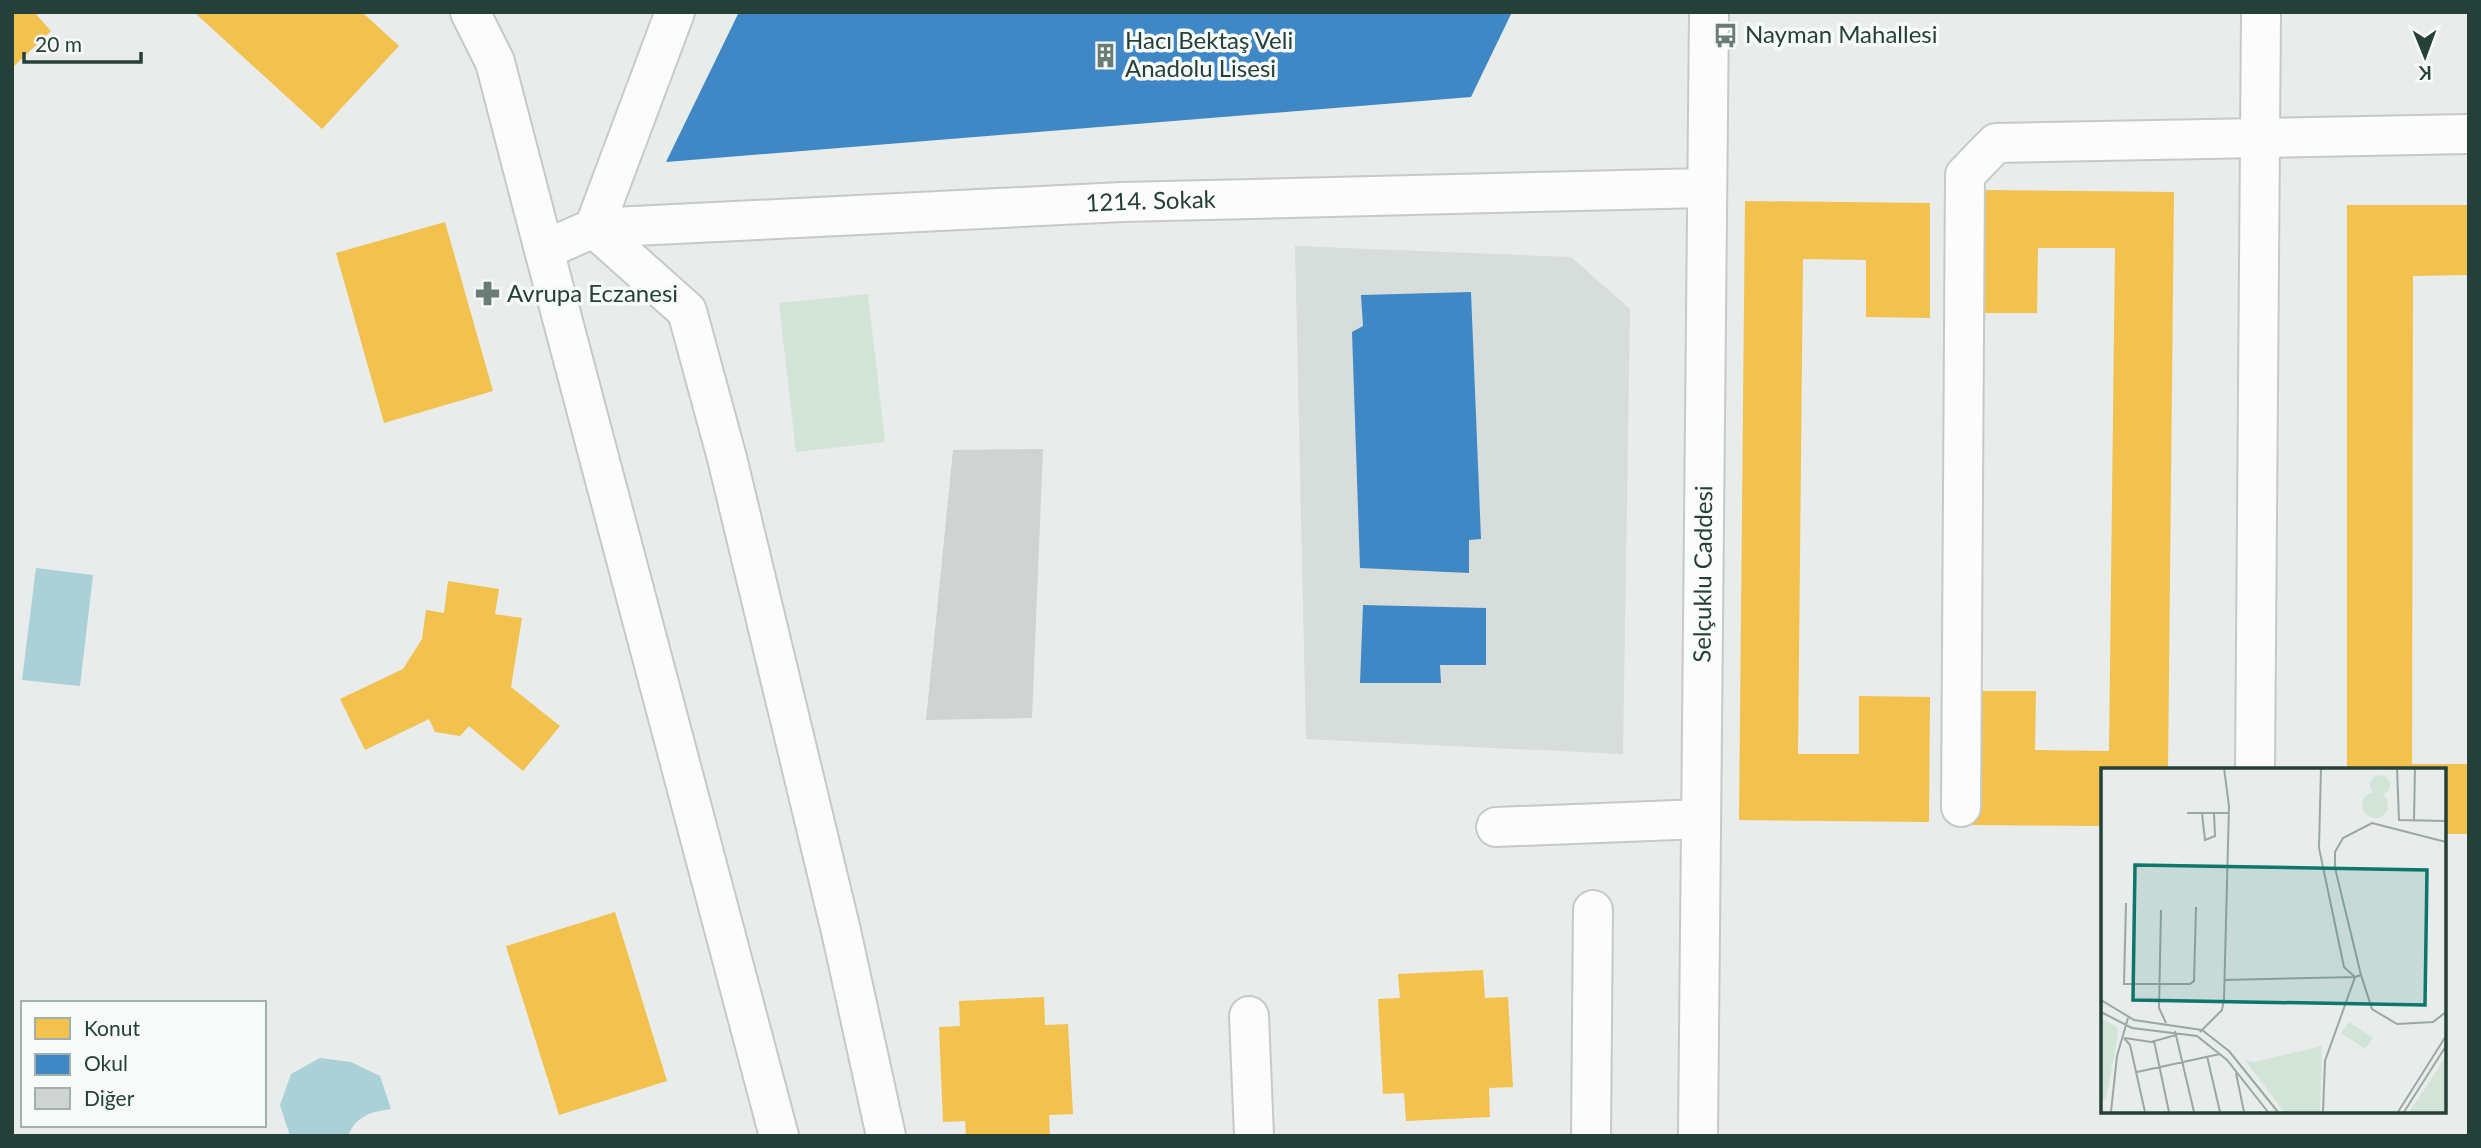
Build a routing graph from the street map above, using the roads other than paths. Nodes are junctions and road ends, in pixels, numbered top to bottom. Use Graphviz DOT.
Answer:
graph roads {
  1 [pos="470,12"];
  2 [pos="675,12"];
  3 [pos="1709,12"];
  4 [pos="2261,12"];
  5 [pos="2469,134"];
  6 [pos="2261,138"];
  7 [pos="1706,188"];
  8 [pos="594,228"];
  9 [pos="544,250"];
  10 [pos="2255,768"];
  11 [pos="1961,807"];
  12 [pos="1701,819"];
  13 [pos="1496,827"];
  14 [pos="1594,910"];
  15 [pos="1250,1016"];
  16 [pos="779,1136"];
  17 [pos="886,1136"];
  18 [pos="1254,1136"];
  19 [pos="1591,1136"];
  20 [pos="1698,1136"];
  1 -- 9 [label="street"];
  2 -- 8 [label="street"];
  3 -- 7 [label="street, Selçuklu Caddesi"];
  4 -- 6 [label="street"];
  5 -- 6 [label="street"];
  6 -- 10 [label="street"];
  6 -- 11 [label="street"];
  7 -- 8 [label="street, 1214. Sokak"];
  7 -- 12 [label="street, Selçuklu Caddesi"];
  8 -- 9 [label="street"];
  8 -- 17 [label="street"];
  9 -- 16 [label="street"];
  12 -- 13 [label="street"];
  12 -- 20 [label="street, Selçuklu Caddesi"];
  14 -- 19 [label="street"];
  15 -- 18 [label="street"];
}
